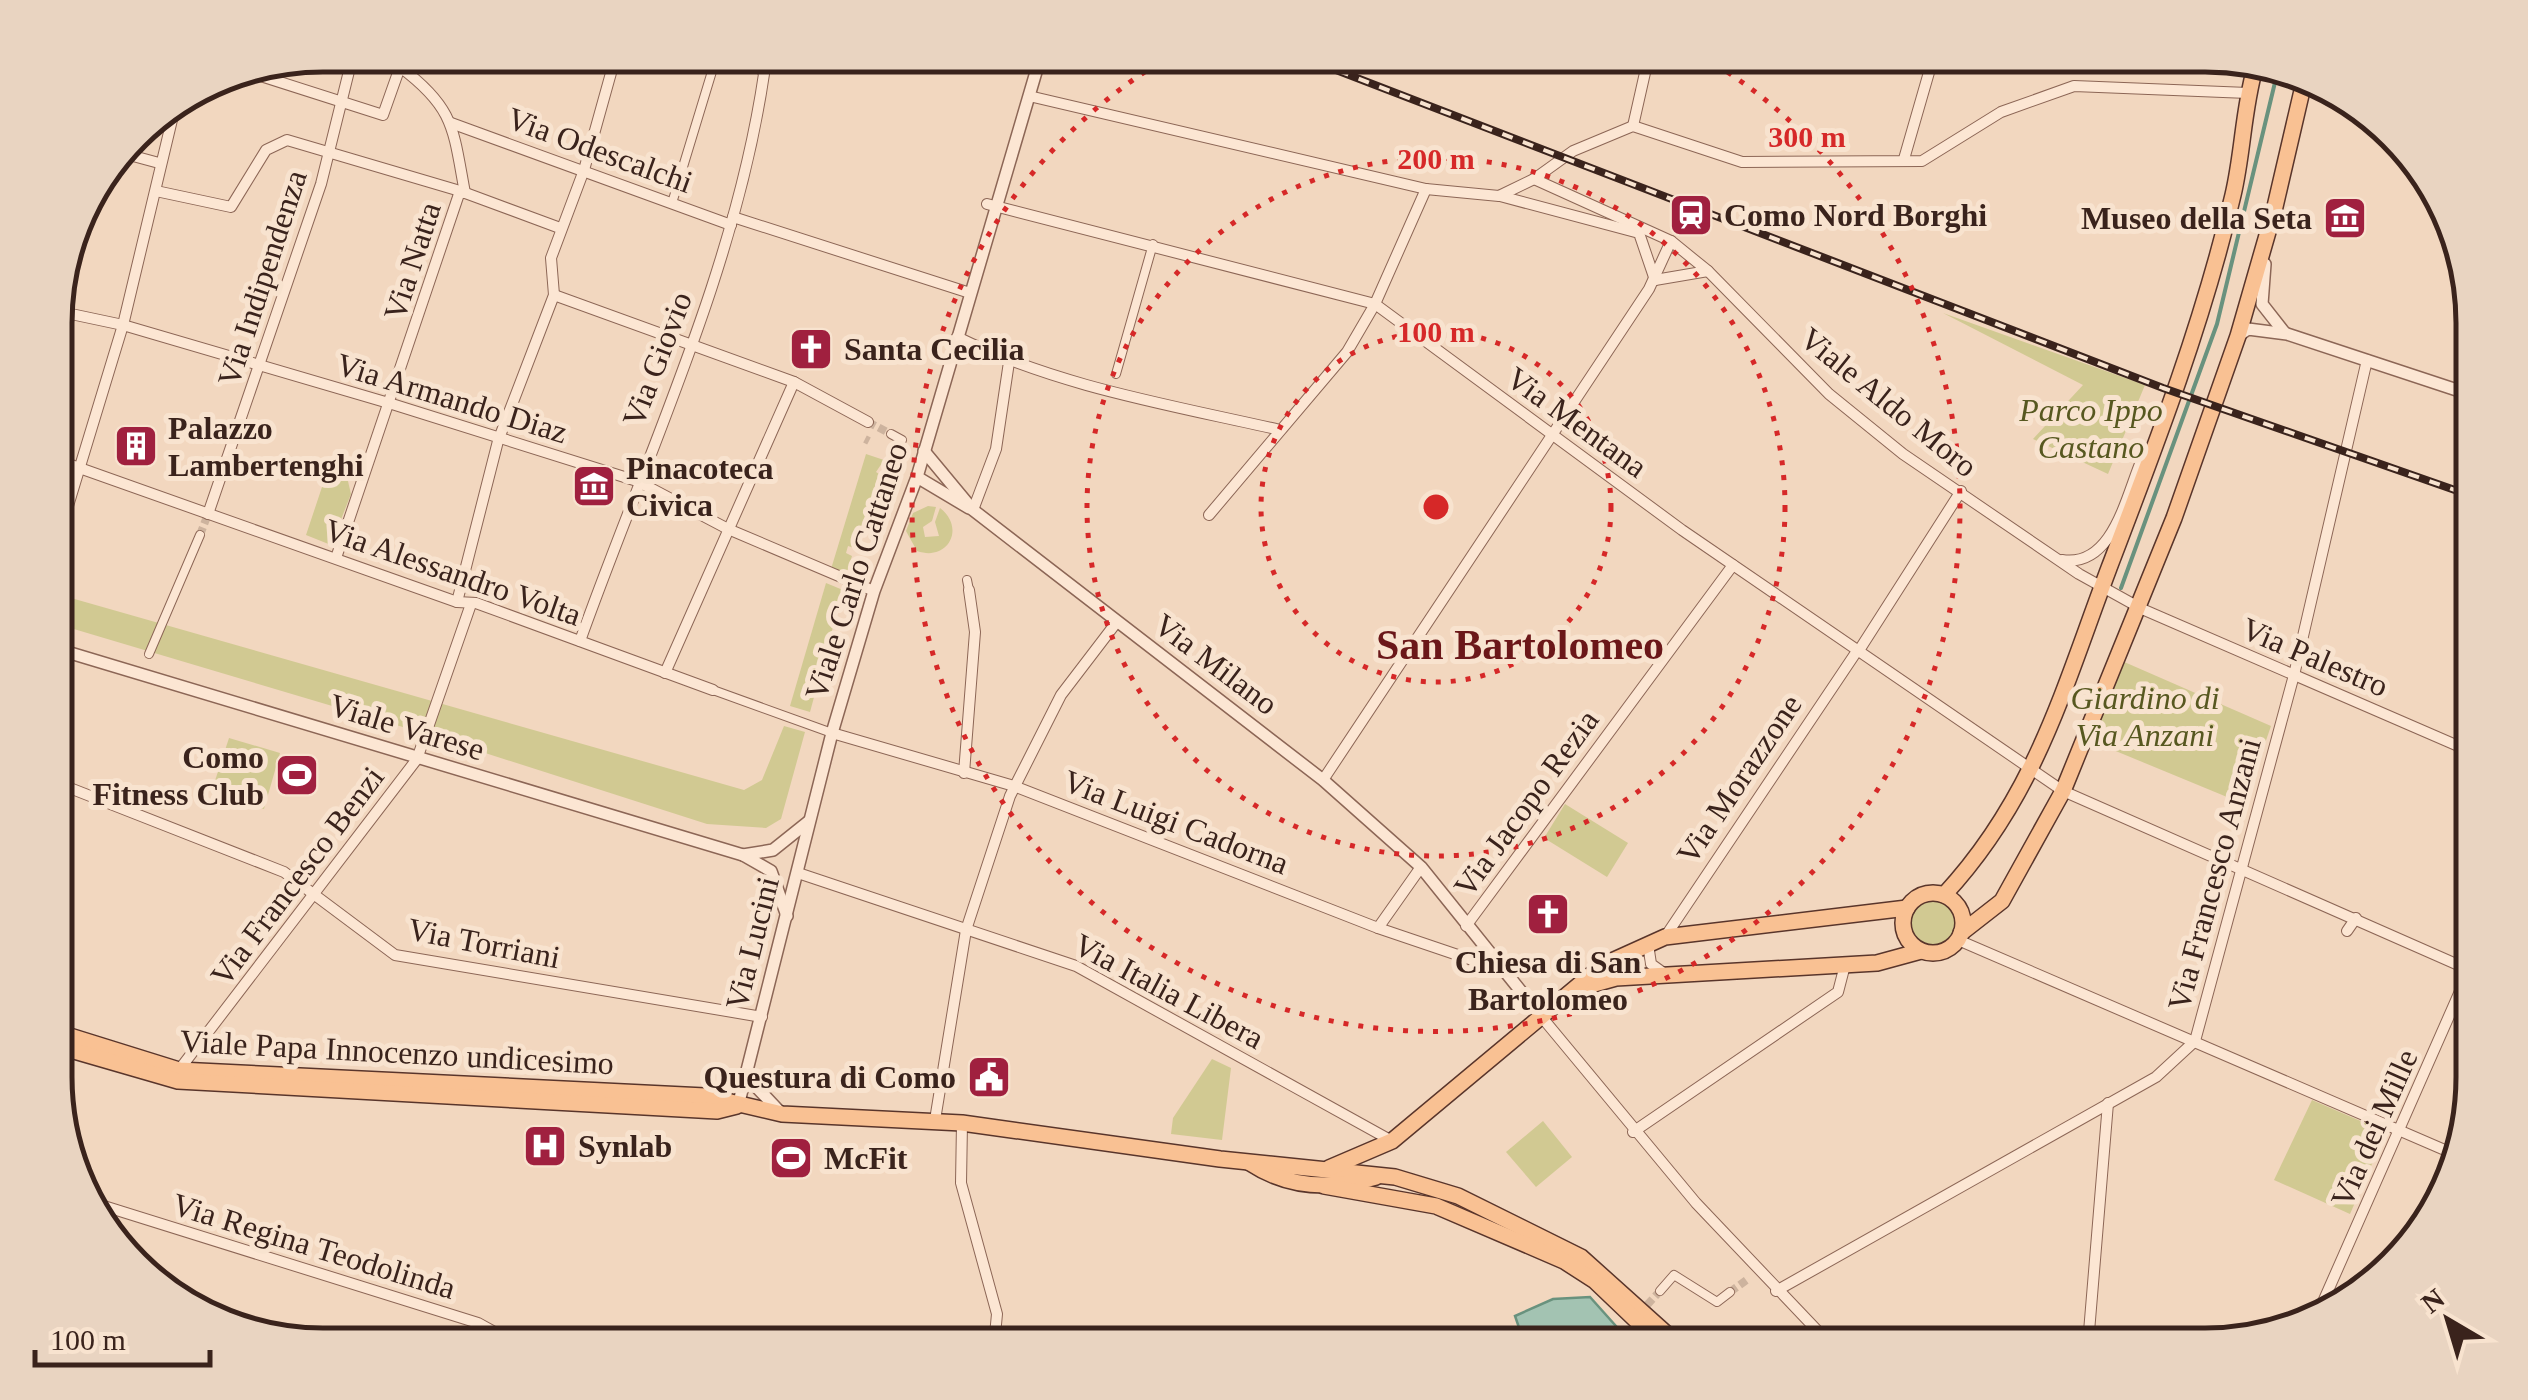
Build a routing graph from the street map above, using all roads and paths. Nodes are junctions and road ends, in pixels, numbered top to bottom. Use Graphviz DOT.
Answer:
graph roads {
  1 [pos="349,73"];
  2 [pos="398,73"];
  3 [pos="408,73"];
  4 [pos="611,73"];
  5 [pos="712,73"];
  6 [pos="764,73"];
  7 [pos="1036,73"];
  8 [pos="1645,73"];
  9 [pos="1929,73"];
  10 [pos="2251,78"];
  11 [pos="269,79"];
  12 [pos="2301,92"];
  13 [pos="2244,93"];
  14 [pos="1029,96"];
  15 [pos="342,104"];
  16 [pos="452,123"];
  17 [pos="169,126"];
  18 [pos="1633,126"];
  19 [pos="331,149"];
  20 [pos="136,157"];
  21 [pos="1904,159"];
  22 [pos="159,163"];
  23 [pos="584,170"];
  24 [pos="1534,180"];
  25 [pos="1426,189"];
  26 [pos="156,191"];
  27 [pos="463,192"];
  28 [pos="1499,196"];
  29 [pos="672,203"];
  30 [pos="992,204"];
  31 [pos="2274,211"];
  32 [pos="732,221"];
  33 [pos="560,228"];
  34 [pos="1671,241"];
  35 [pos="1153,243"];
  36 [pos="1708,270"];
  37 [pos="1654,280"];
  38 [pos="970,293"];
  39 [pos="554,296"];
  40 [pos="1375,304"];
  41 [pos="73,314"];
  42 [pos="123,325"];
  43 [pos="2287,334"];
  44 [pos="958,336"];
  45 [pos="2238,336"];
  46 [pos="693,346"];
  47 [pos="2367,360"];
  48 [pos="1010,362"];
  49 [pos="259,365"];
  50 [pos="1116,374"];
  51 [pos="794,382"];
  52 [pos="2456,389"];
  53 [pos="392,404"];
  54 [pos="868,422"];
  55 [pos="1280,430"];
  56 [pos="891,434"];
  57 [pos="1554,436"];
  58 [pos="498,440"];
  59 [pos="902,440"];
  60 [pos="2155,448"];
  61 [pos="924,452"];
  62 [pos="73,466"];
  63 [pos="78,468"];
  64 [pos="917,476"];
  65 [pos="637,481"];
  66 [pos="73,487"];
  67 [pos="934,490"];
  68 [pos="1961,491"];
  69 [pos="903,507"];
  70 [pos="973,510"];
  71 [pos="208,514"];
  72 [pos="1208,516"];
  73 [pos="728,530"];
  74 [pos="200,535"];
  75 [pos="2052,557"];
  76 [pos="336,558"];
  77 [pos="1733,564"];
  78 [pos="968,585"];
  79 [pos="2106,590"];
  80 [pos="874,592"];
  81 [pos="457,602"];
  82 [pos="471,604"];
  83 [pos="2134,605"];
  84 [pos="1116,623"];
  85 [pos="580,641"];
  86 [pos="1857,651"];
  87 [pos="73,654"];
  88 [pos="148,654"];
  89 [pos="665,673"];
  90 [pos="2294,676"];
  91 [pos="713,690"];
  92 [pos="832,732"];
  93 [pos="2456,745"];
  94 [pos="417,759"];
  95 [pos="2032,772"];
  96 [pos="964,773"];
  97 [pos="1323,780"];
  98 [pos="1014,786"];
  99 [pos="72,789"];
  100 [pos="2063,791"];
  101 [pos="808,822"];
  102 [pos="743,855"];
  103 [pos="1421,867"];
  104 [pos="2239,868"];
  105 [pos="798,873"];
  106 [pos="1944,896"];
  107 [pos="315,898"];
  108 [pos="1907,908"];
  109 [pos="2356,918"];
  110 [pos="788,920"];
  111 [pos="1466,926"];
  112 [pos="1378,928"];
  113 [pos="966,930"];
  114 [pos="2347,932"];
  115 [pos="1665,937"];
  116 [pos="1960,937"];
  117 [pos="1648,943"];
  118 [pos="1921,951"];
  119 [pos="2456,961"];
  120 [pos="1845,966"];
  121 [pos="1499,969"];
  122 [pos="1670,977"];
  123 [pos="1567,994"];
  124 [pos="2456,1005"];
  125 [pos="1540,1016"];
  126 [pos="762,1017"];
  127 [pos="72,1037"];
  128 [pos="2195,1041"];
  129 [pos="72,1050"];
  130 [pos="179,1070"];
  131 [pos="746,1076"];
  132 [pos="2108,1103"];
  133 [pos="738,1106"];
  134 [pos="782,1114"];
  135 [pos="935,1120"];
  136 [pos="962,1123"];
  137 [pos="1634,1131"];
  138 [pos="2401,1131"];
  139 [pos="1392,1141"];
  140 [pos="2444,1150"];
  141 [pos="1248,1162"];
  142 [pos="1329,1168"];
  143 [pos="1384,1174"];
  144 [pos="1324,1186"];
  145 [pos="1403,1200"];
  146 [pos="110,1208"];
  147 [pos="1760,1270"];
  148 [pos="1748,1279"];
  149 [pos="1660,1290"];
  150 [pos="1777,1290"];
  151 [pos="1730,1292"];
  152 [pos="2328,1295"];
  153 [pos="1644,1327"];
  154 [pos="1660,1327"];
  155 [pos="1814,1327"];
  156 [pos="2089,1327"];
  157 [pos="487,1328"];
  158 [pos="997,1328"];
  1 -- 15 [label="street, Via Indipendenza"];
  2 -- 15 [label="street"];
  3 -- 16 [label="street"];
  4 -- 23 [label="street"];
  5 -- 29 [label="street"];
  6 -- 32 [label="street, Via Giovio"];
  7 -- 14 [label="street, Viale Carlo Cattaneo"];
  8 -- 18 [label="street"];
  9 -- 21 [label="street"];
  10 -- 13 [label="main road"];
  11 -- 15 [label="street"];
  12 -- 31 [label="main road"];
  13 -- 21 [label="street"];
  13 -- 60 [label="main road"];
  14 -- 25 [label="street"];
  14 -- 30 [label="street, Viale Carlo Cattaneo"];
  15 -- 19 [label="street, Via Indipendenza"];
  16 -- 23 [label="street, Via Odescalchi"];
  16 -- 27 [label="street, Via Natta"];
  17 -- 22 [label="street"];
  18 -- 21 [label="street"];
  18 -- 24 [label="street"];
  19 -- 26 [label="street"];
  19 -- 27 [label="street"];
  19 -- 49 [label="street, Via Indipendenza"];
  20 -- 22 [label="street"];
  22 -- 26 [label="street"];
  23 -- 29 [label="street, Via Odescalchi"];
  23 -- 33 [label="street"];
  24 -- 28 [label="street"];
  24 -- 34 [label="street, Viale Aldo Moro"];
  25 -- 28 [label="street"];
  25 -- 40 [label="street"];
  26 -- 42 [label="street"];
  27 -- 33 [label="street"];
  27 -- 53 [label="street, Via Natta"];
  28 -- 37 [label="street"];
  29 -- 32 [label="street, Via Odescalchi"];
  30 -- 35 [label="street, Via Mentana"];
  30 -- 38 [label="street, Viale Carlo Cattaneo"];
  31 -- 43 [label="street"];
  31 -- 45 [label="main road"];
  32 -- 38 [label="street, Via Odescalchi"];
  32 -- 46 [label="street, Via Giovio"];
  33 -- 39 [label="street"];
  34 -- 36 [label="street, Viale Aldo Moro"];
  34 -- 37 [label="street"];
  35 -- 40 [label="street, Via Mentana"];
  35 -- 50 [label="street"];
  36 -- 37 [label="street"];
  36 -- 68 [label="street, Viale Aldo Moro"];
  37 -- 57 [label="street"];
  38 -- 44 [label="street, Viale Carlo Cattaneo"];
  39 -- 46 [label="street"];
  39 -- 58 [label="street"];
  40 -- 55 [label="street"];
  40 -- 57 [label="street, Via Mentana"];
  41 -- 42 [label="street, Via Armando Diaz"];
  42 -- 49 [label="street, Via Armando Diaz"];
  42 -- 63 [label="street"];
  43 -- 45 [label="street"];
  43 -- 47 [label="street"];
  44 -- 48 [label="street"];
  44 -- 61 [label="street, Viale Carlo Cattaneo"];
  45 -- 83 [label="main road"];
  46 -- 51 [label="street"];
  46 -- 65 [label="street, Via Giovio"];
  47 -- 52 [label="street"];
  47 -- 90 [label="street, Via Francesco Anzani"];
  48 -- 55 [label="street"];
  48 -- 70 [label="street"];
  49 -- 53 [label="street, Via Armando Diaz"];
  49 -- 71 [label="street, Via Indipendenza"];
  51 -- 54 [label="street"];
  51 -- 73 [label="street"];
  53 -- 58 [label="street, Via Armando Diaz"];
  53 -- 76 [label="street, Via Natta"];
  55 -- 72 [label="street"];
  56 -- 59 [label="street"];
  57 -- 77 [label="street, Via Mentana"];
  57 -- 97 [label="street"];
  58 -- 65 [label="street, Via Armando Diaz"];
  58 -- 81 [label="street"];
  60 -- 75 [label="street"];
  60 -- 79 [label="main road"];
  61 -- 64 [label="street, Viale Carlo Cattaneo"];
  61 -- 70 [label="street, Via Milano"];
  62 -- 63 [label="street, Via Alessandro Volta"];
  63 -- 66 [label="street"];
  63 -- 71 [label="street, Via Alessandro Volta"];
  64 -- 67 [label="street, Via Milano"];
  64 -- 69 [label="street, Viale Carlo Cattaneo"];
  65 -- 73 [label="street, Via Armando Diaz"];
  65 -- 85 [label="street, Via Giovio"];
  67 -- 69 [label="street"];
  67 -- 70 [label="street, Via Milano"];
  68 -- 75 [label="street, Viale Aldo Moro"];
  68 -- 86 [label="street, Via Morazzone"];
  69 -- 80 [label="street, Viale Carlo Cattaneo"];
  70 -- 84 [label="street, Via Milano"];
  71 -- 76 [label="street, Via Alessandro Volta"];
  73 -- 80 [label="street, Via Armando Diaz"];
  73 -- 89 [label="street"];
  74 -- 88 [label="street"];
  75 -- 79 [label="street, Viale Aldo Moro"];
  76 -- 81 [label="street, Via Alessandro Volta"];
  77 -- 86 [label="street, Via Mentana"];
  77 -- 111 [label="street, Via Jacopo Rezia"];
  78 -- 96 [label="street"];
  79 -- 83 [label="street, Via Palestro"];
  79 -- 95 [label="main road"];
  80 -- 92 [label="street, Viale Carlo Cattaneo"];
  81 -- 82 [label="street, Via Alessandro Volta"];
  82 -- 85 [label="street, Via Alessandro Volta"];
  82 -- 94 [label="street, Via Francesco Benzi"];
  83 -- 90 [label="street, Via Palestro"];
  83 -- 100 [label="main road"];
  84 -- 97 [label="street, Via Milano"];
  84 -- 98 [label="street"];
  85 -- 89 [label="street, Via Alessandro Volta"];
  86 -- 95 [label="street, Via Mentana"];
  86 -- 115 [label="street, Via Morazzone"];
  87 -- 94 [label="street, Viale Varese"];
  89 -- 91 [label="street, Via Alessandro Volta"];
  90 -- 93 [label="street, Via Palestro"];
  90 -- 104 [label="street, Via Francesco Anzani"];
  91 -- 92 [label="street, Via Alessandro Volta"];
  92 -- 96 [label="street, Via Luigi Cadorna"];
  92 -- 101 [label="street, Viale Carlo Cattaneo"];
  94 -- 102 [label="street, Viale Varese"];
  94 -- 107 [label="street, Via Francesco Benzi"];
  95 -- 100 [label="street, Via Mentana"];
  95 -- 106 [label="main road"];
  96 -- 98 [label="street, Via Luigi Cadorna"];
  97 -- 103 [label="street, Via Milano"];
  98 -- 112 [label="street, Via Luigi Cadorna"];
  98 -- 113 [label="street"];
  99 -- 107 [label="street, Via Torriani"];
  100 -- 104 [label="street, Via Mentana"];
  100 -- 116 [label="main road"];
  101 -- 102 [label="street"];
  101 -- 105 [label="street, Via Lucini"];
  102 -- 110 [label="street, Viale Varese"];
  103 -- 111 [label="street, Via Milano"];
  103 -- 112 [label="street"];
  104 -- 109 [label="street, Via Mentana"];
  104 -- 128 [label="street, Via Francesco Anzani"];
  105 -- 110 [label="street, Via Lucini"];
  105 -- 113 [label="street, Via Italia Libera"];
  106 -- 108 [label="main road"];
  106 -- 116 [label="main road"];
  107 -- 126 [label="street, Via Torriani"];
  107 -- 130 [label="street, Via Francesco Benzi"];
  108 -- 115 [label="main road"];
  108 -- 118 [label="main road"];
  109 -- 114 [label="street"];
  109 -- 119 [label="street, Via Mentana"];
  110 -- 126 [label="street, Via Lucini"];
  111 -- 121 [label="street, Via Milano"];
  112 -- 121 [label="street, Via Luigi Cadorna"];
  113 -- 135 [label="street"];
  113 -- 139 [label="street, Via Italia Libera"];
  115 -- 117 [label="main road"];
  116 -- 118 [label="main road"];
  116 -- 128 [label="street"];
  117 -- 122 [label="street"];
  117 -- 123 [label="main road"];
  118 -- 120 [label="main road"];
  120 -- 122 [label="main road"];
  120 -- 137 [label="street"];
  121 -- 125 [label="street, Via Milano"];
  122 -- 123 [label="main road"];
  123 -- 125 [label="main road"];
  124 -- 138 [label="street, Via dei Mille"];
  125 -- 137 [label="street, Via Milano"];
  125 -- 139 [label="main road"];
  126 -- 131 [label="street, Via Lucini"];
  127 -- 130 [label="main road, Viale Papa Innocenzo undicesimo"];
  128 -- 132 [label="street, Via Francesco Anzani"];
  128 -- 138 [label="street"];
  129 -- 133 [label="main road, Viale Papa Innocenzo undicesimo"];
  130 -- 133 [label="main road, Viale Papa Innocenzo undicesimo"];
  131 -- 133 [label="street, Via Lucini"];
  131 -- 134 [label="street"];
  132 -- 150 [label="street, Via Francesco Anzani"];
  132 -- 156 [label="street"];
  133 -- 134 [label="main road, Viale Papa Innocenzo undicesimo"];
  134 -- 135 [label="main road, Viale Papa Innocenzo undicesimo"];
  135 -- 136 [label="main road, Viale Papa Innocenzo undicesimo"];
  136 -- 141 [label="main road, Viale Papa Innocenzo undicesimo"];
  136 -- 158 [label="street"];
  137 -- 147 [label="street, Via Milano"];
  138 -- 140 [label="street"];
  138 -- 152 [label="street, Via dei Mille"];
  139 -- 142 [label="main road"];
  139 -- 143 [label="main road"];
  141 -- 142 [label="main road"];
  141 -- 144 [label="main road"];
  142 -- 143 [label="main road"];
  143 -- 144 [label="main road"];
  143 -- 145 [label="main road"];
  143 -- 154 [label="main road"];
  144 -- 145 [label="main road"];
  145 -- 153 [label="main road"];
  146 -- 157 [label="street, Via Regina Teodolinda"];
  147 -- 148 [label="street"];
  147 -- 150 [label="street, Via Milano"];
  149 -- 151 [label="street"];
  150 -- 155 [label="street, Via Milano"];
}
